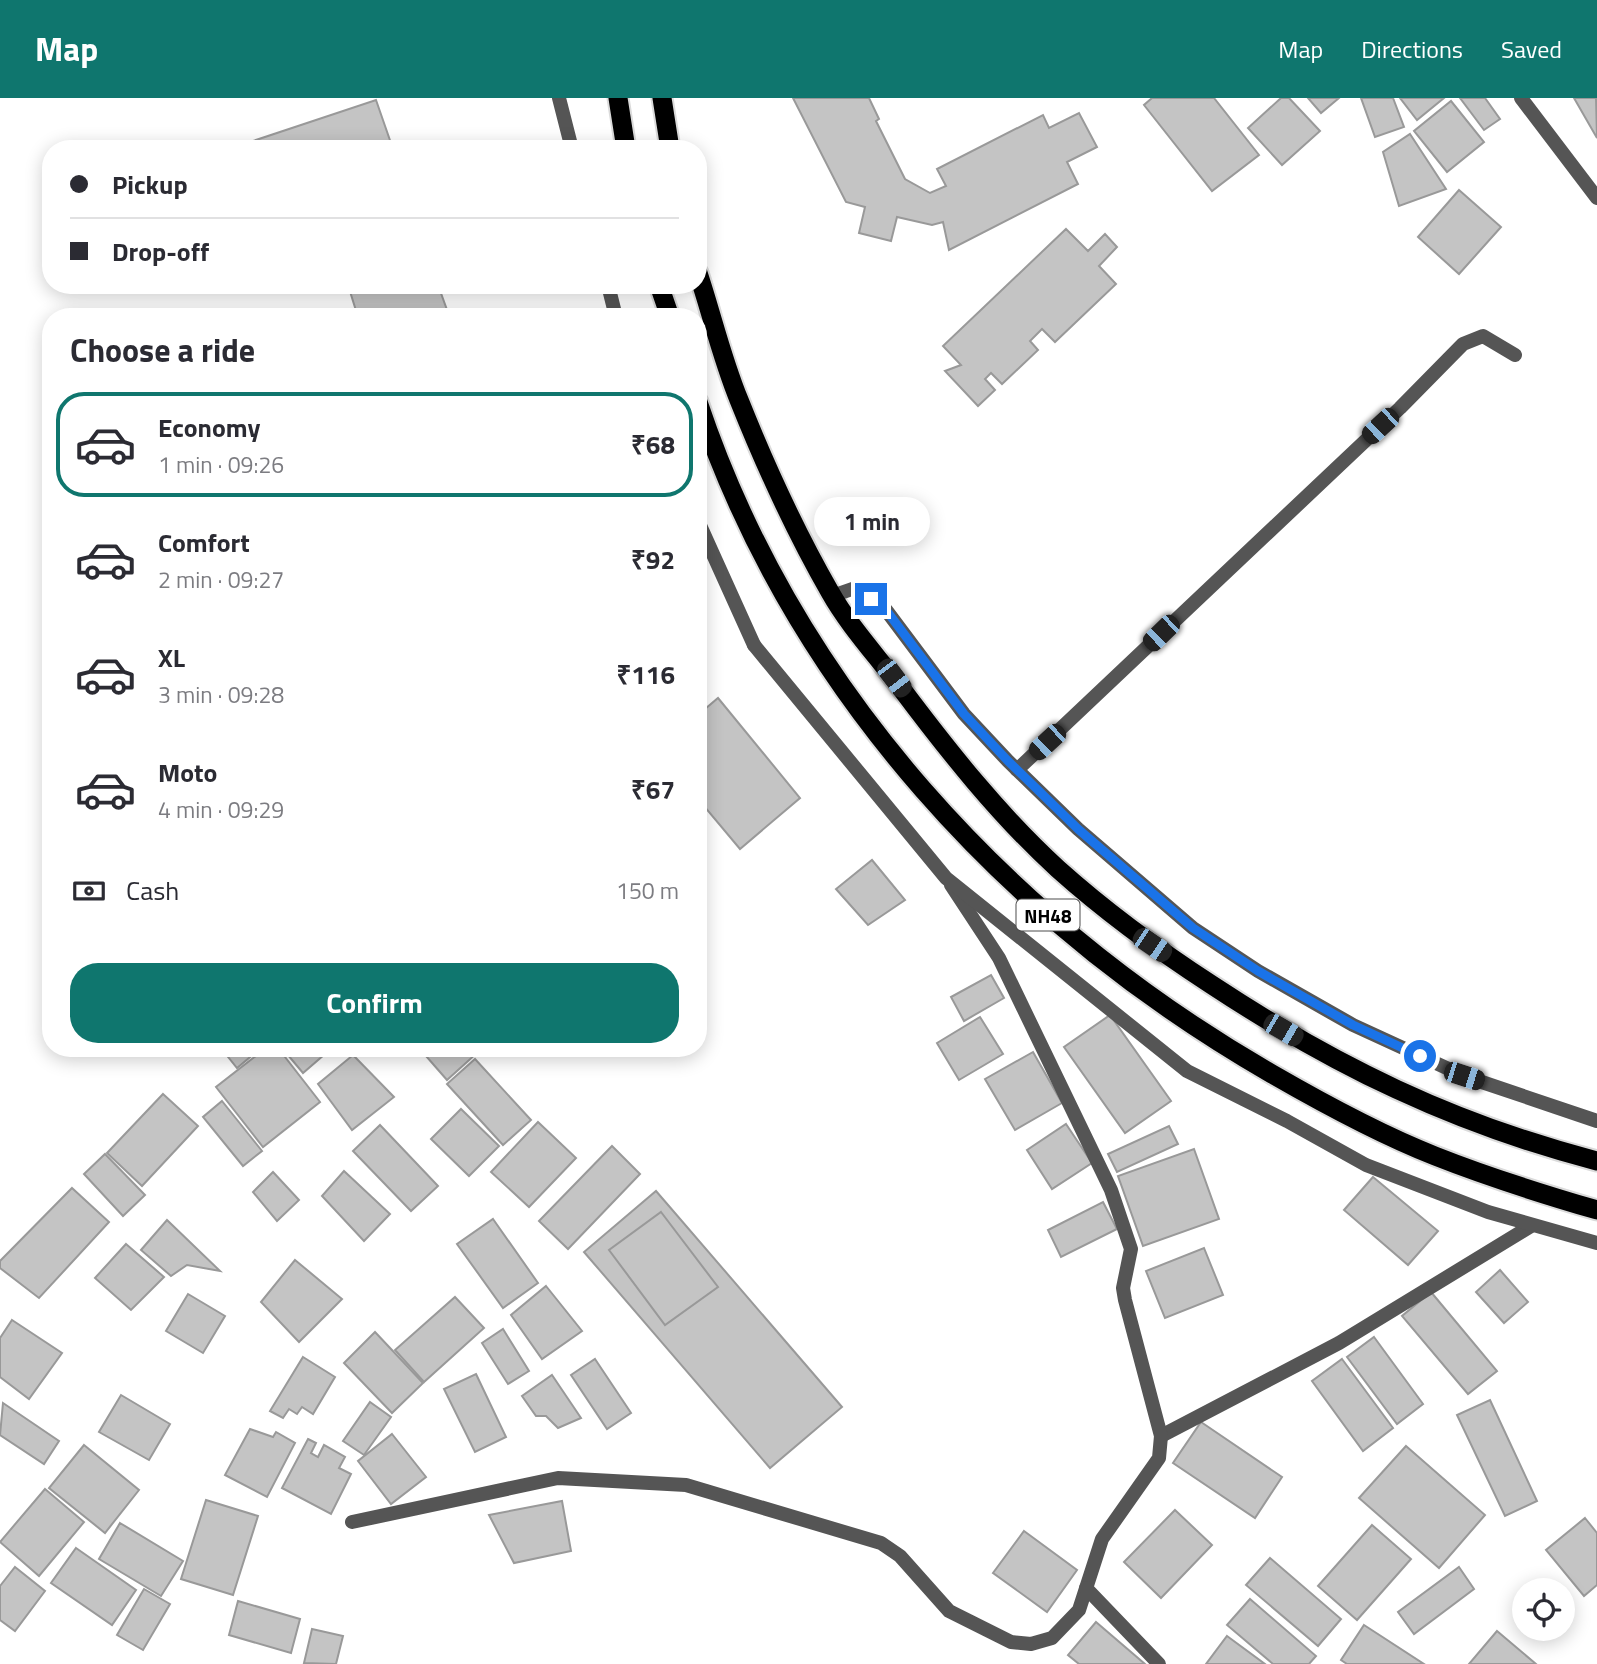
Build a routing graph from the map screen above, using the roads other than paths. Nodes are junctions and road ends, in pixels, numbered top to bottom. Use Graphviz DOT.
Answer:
graph roads {
  1 [pos="559,98"];
  2 [pos="618,98"];
  3 [pos="662,98"];
  4 [pos="1521,98"];
  5 [pos="570,140"];
  6 [pos="625,140"];
  7 [pos="669,140"];
  8 [pos="1597,198"];
  9 [pos="705,294"];
  10 [pos="1515,355"];
  11 [pos="707,424"];
  12 [pos="707,541"];
  13 [pos="832,596"];
  14 [pos="1017,770"];
  15 [pos="946,878"];
  16 [pos="1597,1121"];
  17 [pos="1597,1161"];
  18 [pos="1597,1210"];
  19 [pos="1531,1226"];
  20 [pos="1597,1242"];
  21 [pos="1161,1436"];
  22 [pos="352,1522"];
  23 [pos="1086,1588"];
  24 [pos="1159,1664"];
  1 -- 5 [label="street"];
  2 -- 6 [label="highway"];
  3 -- 7 [label="highway"];
  4 -- 8 [label="street"];
  9 -- 13 [label="highway, NH48"];
  10 -- 14 [label="street"];
  11 -- 18 [label="highway, NH48"];
  12 -- 15 [label="street"];
  13 -- 14 [label="street"];
  13 -- 17 [label="highway, NH48"];
  14 -- 16 [label="street"];
  15 -- 19 [label="street"];
  15 -- 21 [label="street"];
  19 -- 20 [label="street"];
  19 -- 21 [label="street"];
  21 -- 23 [label="street"];
  22 -- 23 [label="street"];
  23 -- 24 [label="street"];
}
